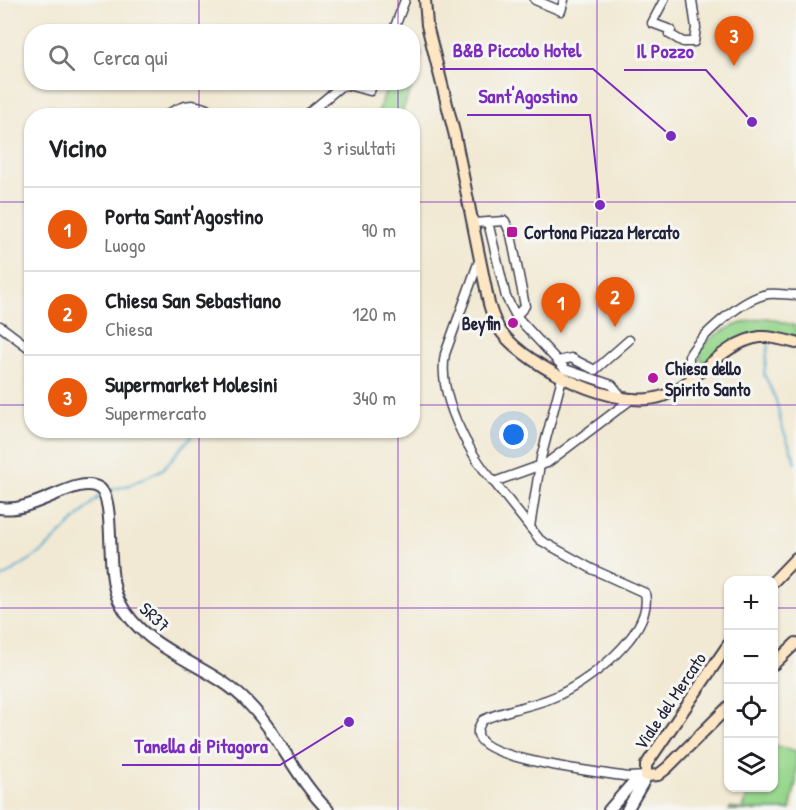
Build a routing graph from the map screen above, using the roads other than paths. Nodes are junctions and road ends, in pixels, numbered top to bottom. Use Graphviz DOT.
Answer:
graph roads {
  1 [pos="405,0"];
  2 [pos="424,0"];
  3 [pos="535,0"];
  4 [pos="564,0"];
  5 [pos="664,0"];
  6 [pos="692,0"];
  7 [pos="396,24"];
  8 [pos="336,90"];
  9 [pos="182,108"];
  10 [pos="206,108"];
  11 [pos="314,108"];
  12 [pos="488,222"];
  13 [pos="472,223"];
  14 [pos="480,258"];
  15 [pos="796,295"];
  16 [pos="516,316"];
  17 [pos="0,326"];
  18 [pos="629,340"];
  19 [pos="796,343"];
  20 [pos="24,344"];
  21 [pos="558,361"];
  22 [pos="562,378"];
  23 [pos="693,380"];
  24 [pos="621,396"];
  25 [pos="633,398"];
  26 [pos="539,467"];
  27 [pos="494,482"];
  28 [pos="0,508"];
  29 [pos="530,528"];
  30 [pos="796,558"];
  31 [pos="778,577"];
  32 [pos="796,643"];
  33 [pos="724,652"];
  34 [pos="778,660"];
  35 [pos="724,712"];
  36 [pos="646,776"];
  37 [pos="328,810"];
  38 [pos="609,810"];
  39 [pos="627,810"];
  1 -- 7 [label="street"];
  2 -- 13 [label="main road"];
  3 -- 4 [label="street"];
  5 -- 6 [label="street"];
  8 -- 11 [label="street"];
  9 -- 10 [label="street"];
  12 -- 13 [label="street"];
  12 -- 16 [label="street"];
  12 -- 16 [label="street"];
  13 -- 14 [label="main road"];
  14 -- 22 [label="main road"];
  14 -- 27 [label="street"];
  15 -- 23 [label="street"];
  16 -- 21 [label="street"];
  17 -- 20 [label="street"];
  18 -- 21 [label="street"];
  19 -- 23 [label="main road"];
  21 -- 24 [label="street"];
  22 -- 24 [label="main road"];
  22 -- 26 [label="street"];
  23 -- 25 [label="main road"];
  24 -- 25 [label="main road"];
  25 -- 26 [label="street"];
  26 -- 27 [label="street"];
  26 -- 29 [label="street"];
  27 -- 29 [label="street"];
  28 -- 37 [label="street, SR37"];
  29 -- 36 [label="street"];
  30 -- 31 [label="main road"];
  32 -- 34 [label="main road"];
  33 -- 36 [label="main road, Viale del Mercato"];
  35 -- 36 [label="main road, Viale del Mercato"];
  36 -- 38 [label="street"];
  36 -- 39 [label="street"];
}
